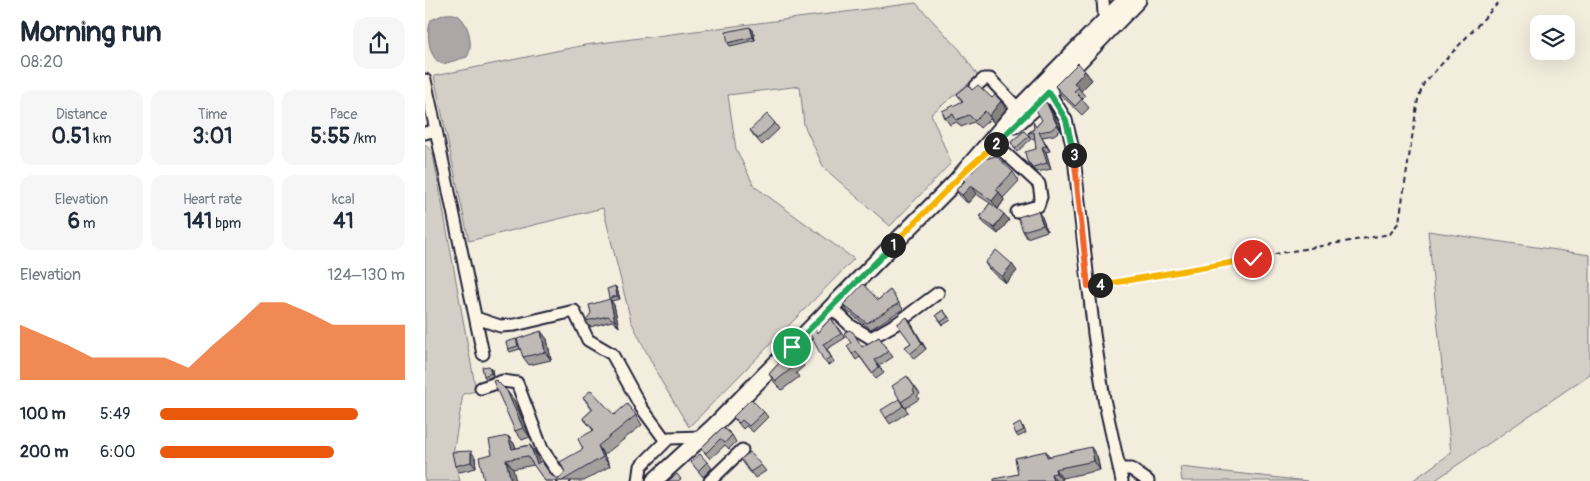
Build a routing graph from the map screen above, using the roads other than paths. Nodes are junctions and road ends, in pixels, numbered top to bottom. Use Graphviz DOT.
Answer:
graph roads {
  1 [pos="1103,0"];
  2 [pos="1125,0"];
  3 [pos="1138,0"];
  4 [pos="1115,17"];
  5 [pos="1079,54"];
  6 [pos="425,80"];
  7 [pos="977,86"];
  8 [pos="1049,92"];
  9 [pos="1033,94"];
  10 [pos="1021,112"];
  11 [pos="430,131"];
  12 [pos="995,144"];
  13 [pos="966,170"];
  14 [pos="1017,212"];
  15 [pos="938,293"];
  16 [pos="831,307"];
  17 [pos="476,318"];
  18 [pos="483,354"];
  19 [pos="481,388"];
  20 [pos="703,437"];
  21 [pos="666,441"];
  22 [pos="742,450"];
  23 [pos="1119,469"];
  24 [pos="563,481"];
  25 [pos="639,481"];
  26 [pos="654,481"];
  27 [pos="710,481"];
  28 [pos="1121,481"];
  29 [pos="1148,481"];
  1 -- 4 [label="street"];
  2 -- 4 [label="main road"];
  3 -- 4 [label="main road"];
  4 -- 5 [label="main road"];
  5 -- 8 [label="main road"];
  5 -- 9 [label="main road"];
  6 -- 11 [label="street"];
  7 -- 10 [label="street"];
  8 -- 9 [label="main road"];
  8 -- 10 [label="main road"];
  8 -- 23 [label="street"];
  9 -- 10 [label="main road"];
  10 -- 12 [label="main road"];
  10 -- 13 [label="main road"];
  11 -- 17 [label="street"];
  12 -- 13 [label="main road"];
  12 -- 14 [label="street"];
  13 -- 16 [label="main road"];
  15 -- 16 [label="street"];
  16 -- 20 [label="main road"];
  17 -- 18 [label="street"];
  17 -- 21 [label="street"];
  19 -- 24 [label="street"];
  20 -- 21 [label="street"];
  20 -- 26 [label="main road"];
  21 -- 25 [label="street"];
  22 -- 27 [label="street"];
  23 -- 28 [label="street"];
  23 -- 29 [label="street"];
}
